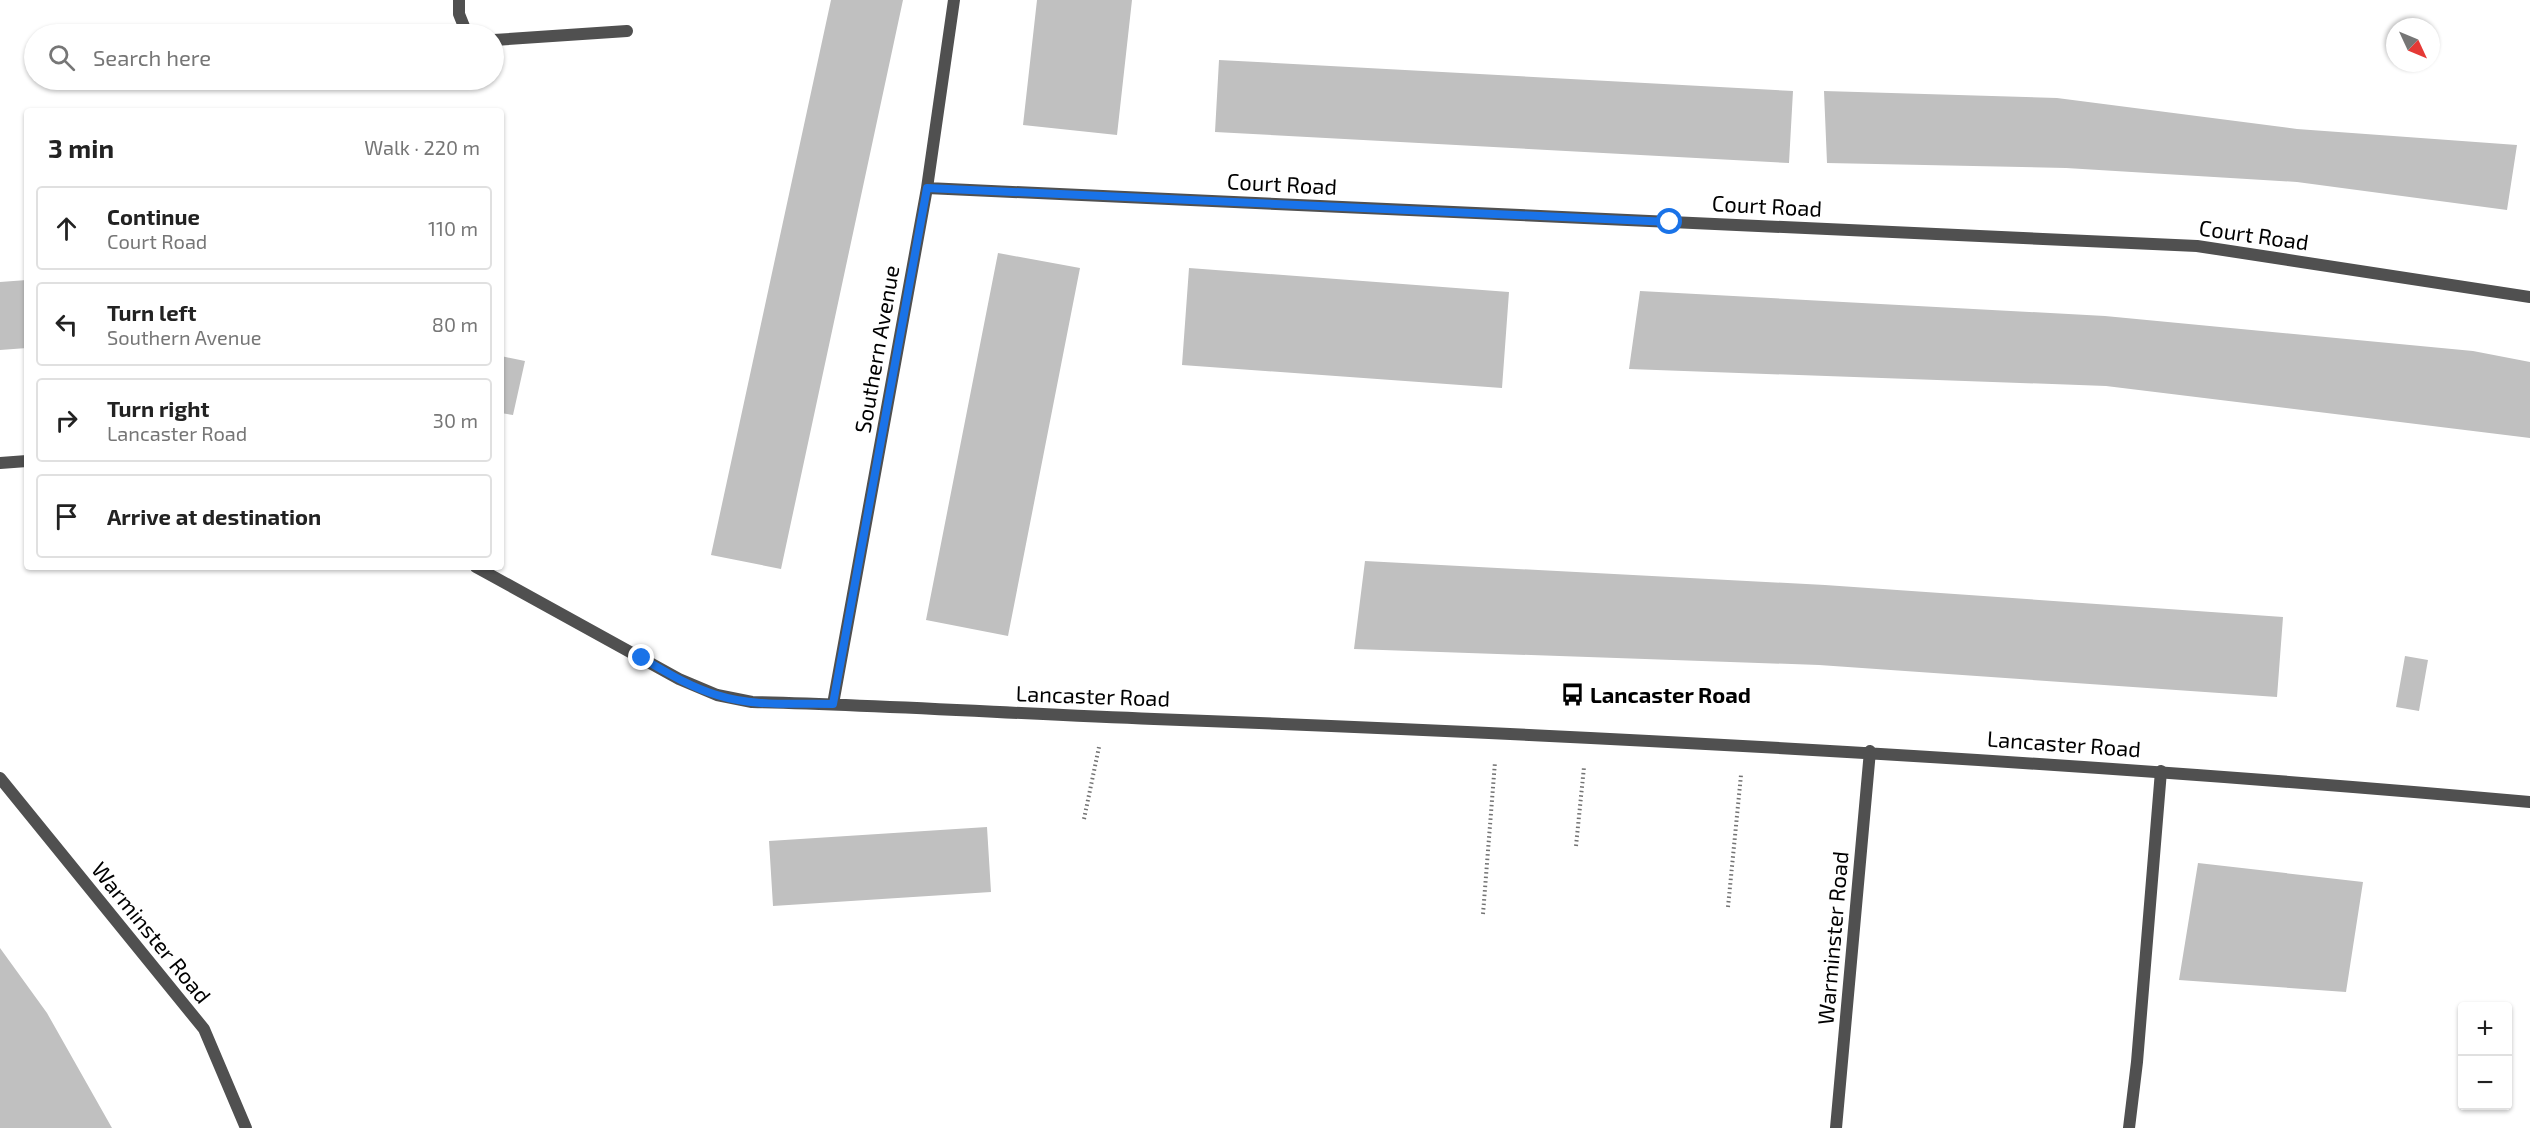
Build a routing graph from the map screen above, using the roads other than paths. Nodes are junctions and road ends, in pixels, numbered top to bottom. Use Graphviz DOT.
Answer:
graph roads {
  1 [pos="459,0"];
  2 [pos="954,0"];
  3 [pos="463,24"];
  4 [pos="627,31"];
  5 [pos="504,38"];
  6 [pos="927,188"];
  7 [pos="2530,297"];
  8 [pos="24,460"];
  9 [pos="0,463"];
  10 [pos="481,570"];
  11 [pos="833,704"];
  12 [pos="1870,751"];
  13 [pos="2161,771"];
  14 [pos="0,778"];
  15 [pos="2530,802"];
  16 [pos="246,1128"];
  17 [pos="1836,1128"];
  18 [pos="2129,1128"];
  1 -- 3 [label="street"];
  2 -- 6 [label="street, Southern Avenue"];
  4 -- 5 [label="street"];
  6 -- 7 [label="street, Court Road"];
  6 -- 11 [label="street, Southern Avenue"];
  8 -- 9 [label="street"];
  10 -- 11 [label="street, Lancaster Road"];
  11 -- 12 [label="street, Lancaster Road"];
  12 -- 13 [label="street, Lancaster Road"];
  12 -- 17 [label="street, Warminster Road"];
  13 -- 15 [label="street, Lancaster Road"];
  13 -- 18 [label="street"];
  14 -- 16 [label="street, Warminster Road"];
}
